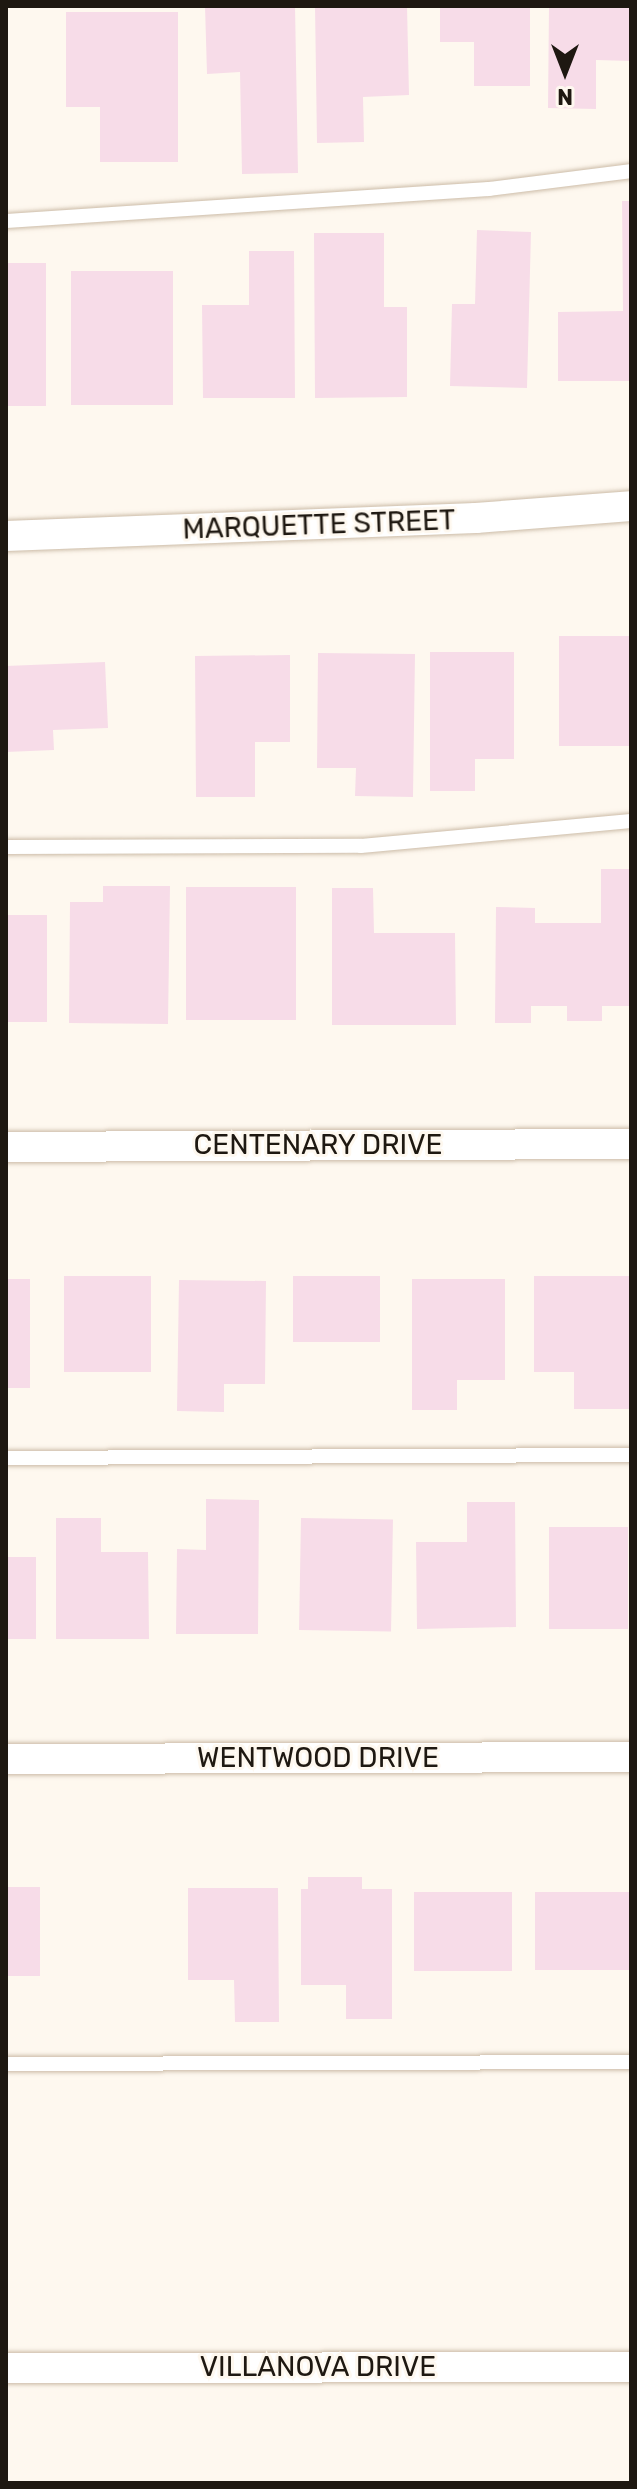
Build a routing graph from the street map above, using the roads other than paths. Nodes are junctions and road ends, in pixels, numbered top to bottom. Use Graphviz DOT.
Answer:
graph roads {
  1 [pos="631,171"];
  2 [pos="6,221"];
  3 [pos="631,506"];
  4 [pos="6,536"];
  5 [pos="631,821"];
  6 [pos="6,847"];
  7 [pos="631,1144"];
  8 [pos="6,1147"];
  9 [pos="631,1455"];
  10 [pos="6,1458"];
  11 [pos="631,1757"];
  12 [pos="6,1759"];
  13 [pos="631,2062"];
  14 [pos="6,2064"];
  15 [pos="631,2367"];
  16 [pos="6,2368"];
  1 -- 2 [label="lane"];
  3 -- 4 [label="street, MARQUETTE STREET"];
  5 -- 6 [label="lane"];
  7 -- 8 [label="street, CENTENARY DRIVE"];
  9 -- 10 [label="lane"];
  11 -- 12 [label="street, WENTWOOD DRIVE"];
  13 -- 14 [label="lane"];
  15 -- 16 [label="street, VILLANOVA DRIVE"];
}
